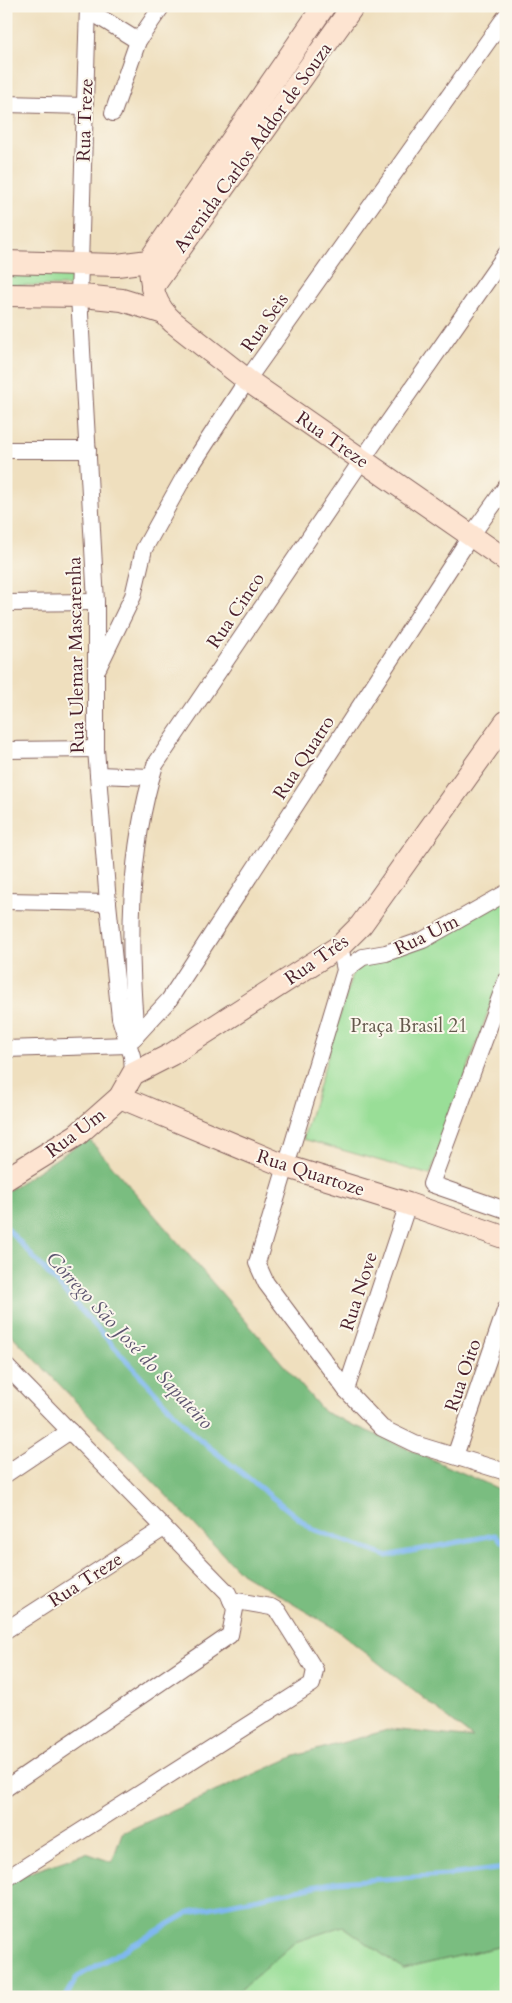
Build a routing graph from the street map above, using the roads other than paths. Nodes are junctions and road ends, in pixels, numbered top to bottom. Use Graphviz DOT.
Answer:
graph roads {
  1 [pos="162,6"];
  2 [pos="324,6"];
  3 [pos="353,6"];
  4 [pos="88,8"];
  5 [pos="506,16"];
  6 [pos="138,41"];
  7 [pos="6,104"];
  8 [pos="84,106"];
  9 [pos="113,112"];
  10 [pos="506,254"];
  11 [pos="148,261"];
  12 [pos="6,262"];
  13 [pos="80,263"];
  14 [pos="152,288"];
  15 [pos="6,296"];
  16 [pos="81,296"];
  17 [pos="164,313"];
  18 [pos="247,380"];
  19 [pos="6,450"];
  20 [pos="88,450"];
  21 [pos="362,460"];
  22 [pos="506,487"];
  23 [pos="470,537"];
  24 [pos="506,560"];
  25 [pos="96,602"];
  26 [pos="6,603"];
  27 [pos="96,672"];
  28 [pos="506,722"];
  29 [pos="96,749"];
  30 [pos="6,750"];
  31 [pos="98,775"];
  32 [pos="151,778"];
  33 [pos="506,893"];
  34 [pos="6,901"];
  35 [pos="108,903"];
  36 [pos="340,946"];
  37 [pos="345,970"];
  38 [pos="506,981"];
  39 [pos="132,1040"];
  40 [pos="6,1049"];
  41 [pos="132,1074"];
  42 [pos="120,1097"];
  43 [pos="285,1166"];
  44 [pos="6,1180"];
  45 [pos="408,1204"];
  46 [pos="506,1210"];
  47 [pos="506,1238"];
  48 [pos="506,1308"];
  49 [pos="6,1366"];
  50 [pos="346,1390"];
  51 [pos="70,1431"];
  52 [pos="456,1456"];
  53 [pos="506,1472"];
  54 [pos="6,1474"];
  55 [pos="164,1528"];
  56 [pos="230,1600"];
  57 [pos="6,1630"];
  58 [pos="6,1788"];
  59 [pos="6,1879"];
  1 -- 6 [label="street"];
  2 -- 11 [label="street, Avenida Carlos Addor de Souza"];
  3 -- 14 [label="street, Avenida Carlos Addor de Souza"];
  4 -- 6 [label="street"];
  4 -- 8 [label="street, Rua Treze"];
  5 -- 18 [label="street, Rua Seis"];
  6 -- 9 [label="street"];
  7 -- 8 [label="street"];
  8 -- 13 [label="street, Rua Treze"];
  10 -- 21 [label="street, Rua Cinco"];
  11 -- 13 [label="street"];
  11 -- 14 [label="street"];
  12 -- 13 [label="street"];
  13 -- 16 [label="street, Rua Ulemar Mascarenha"];
  14 -- 16 [label="street"];
  14 -- 17 [label="street"];
  15 -- 16 [label="street"];
  16 -- 17 [label="street"];
  16 -- 20 [label="street, Rua Ulemar Mascarenha"];
  17 -- 18 [label="street, Rua Treze"];
  18 -- 21 [label="street, Rua Treze"];
  18 -- 27 [label="street, Rua Seis"];
  19 -- 20 [label="street"];
  20 -- 25 [label="street, Rua Ulemar Mascarenha"];
  21 -- 23 [label="street, Rua Treze"];
  21 -- 32 [label="street, Rua Cinco"];
  22 -- 23 [label="street, Rua Quatro"];
  23 -- 24 [label="street, Rua Treze"];
  23 -- 39 [label="street, Rua Quatro"];
  25 -- 26 [label="street"];
  25 -- 27 [label="street, Rua Ulemar Mascarenha"];
  27 -- 29 [label="street, Rua Ulemar Mascarenha"];
  28 -- 36 [label="street, Rua Três"];
  29 -- 30 [label="street"];
  29 -- 31 [label="street, Rua Ulemar Mascarenha"];
  31 -- 32 [label="street"];
  31 -- 35 [label="street, Rua Ulemar Mascarenha"];
  32 -- 39 [label="street, Rua Cinco"];
  33 -- 37 [label="street, Rua Um"];
  34 -- 35 [label="street"];
  35 -- 39 [label="street, Rua Ulemar Mascarenha"];
  36 -- 37 [label="street"];
  36 -- 41 [label="street, Rua Três"];
  37 -- 43 [label="street"];
  38 -- 46 [label="street"];
  39 -- 40 [label="street"];
  39 -- 41 [label="street"];
  41 -- 42 [label="street, Rua Um"];
  42 -- 43 [label="street, Rua Quartoze"];
  42 -- 44 [label="street, Rua Um"];
  43 -- 45 [label="street, Rua Quartoze"];
  43 -- 50 [label="street"];
  45 -- 47 [label="street, Rua Quartoze"];
  45 -- 50 [label="street, Rua Nove"];
  48 -- 52 [label="street, Rua Oito"];
  49 -- 51 [label="street"];
  50 -- 52 [label="street"];
  51 -- 54 [label="street"];
  51 -- 55 [label="street"];
  52 -- 53 [label="street"];
  55 -- 56 [label="street"];
  55 -- 57 [label="street, Rua Treze"];
  56 -- 58 [label="street"];
  56 -- 59 [label="street"];
}
